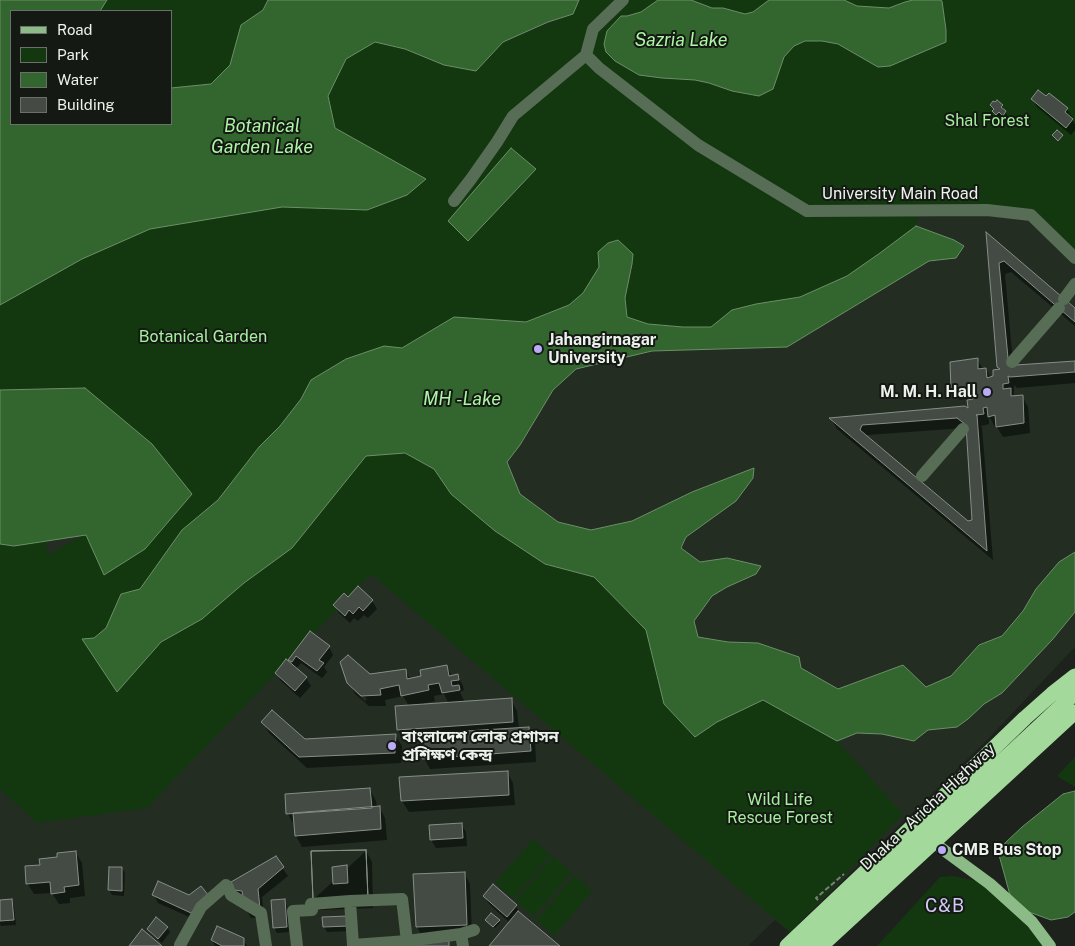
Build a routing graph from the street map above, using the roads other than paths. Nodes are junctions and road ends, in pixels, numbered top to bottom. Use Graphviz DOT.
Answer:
graph roads {
  1 [pos="623,0"];
  2 [pos="586,55"];
  3 [pos="454,200"];
  4 [pos="1075,258"];
  5 [pos="1075,284"];
  6 [pos="1012,362"];
  7 [pos="962,429"];
  8 [pos="922,476"];
  9 [pos="1075,676"];
  10 [pos="1075,693"];
  11 [pos="1075,712"];
  12 [pos="1075,723"];
  13 [pos="941,848"];
  14 [pos="350,901"];
  15 [pos="474,930"];
  16 [pos="462,940"];
  17 [pos="407,941"];
  18 [pos="180,945"];
  19 [pos="266,946"];
  20 [pos="297,946"];
  21 [pos="353,946"];
  22 [pos="787,946"];
  23 [pos="804,946"];
  24 [pos="821,946"];
  25 [pos="832,946"];
  26 [pos="1050,946"];
  1 -- 2 [label="street"];
  2 -- 3 [label="street"];
  2 -- 4 [label="street, University Main Road"];
  5 -- 6 [label="street"];
  7 -- 8 [label="street"];
  9 -- 22 [label="highway"];
  10 -- 23 [label="highway, Dhaka - Aricha Highway"];
  11 -- 24 [label="highway, Dhaka - Aricha Highway"];
  12 -- 13 [label="highway"];
  13 -- 25 [label="highway"];
  13 -- 26 [label="main road"];
  14 -- 17 [label="street"];
  14 -- 20 [label="street"];
  14 -- 21 [label="street"];
  15 -- 16 [label="street"];
  16 -- 17 [label="street"];
  17 -- 21 [label="street"];
  18 -- 19 [label="street"];
}
